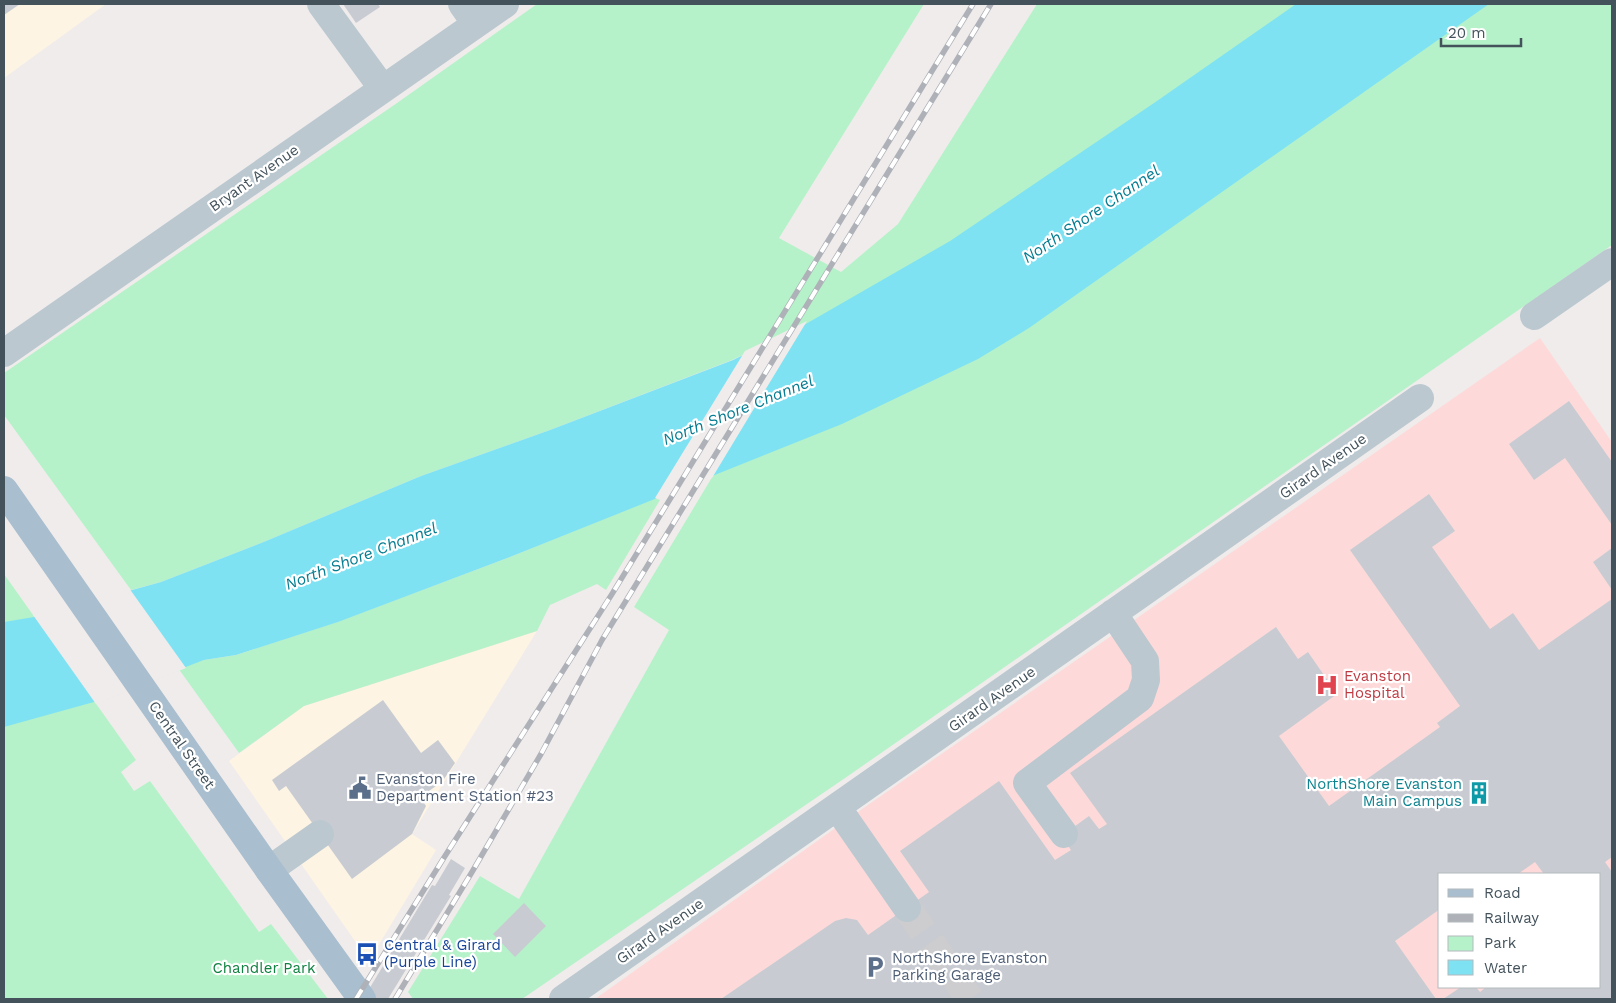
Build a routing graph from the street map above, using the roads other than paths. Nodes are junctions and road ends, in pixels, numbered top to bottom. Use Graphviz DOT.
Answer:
graph roads {
  1 [pos="321,4"];
  2 [pos="505,4"];
  3 [pos="469,14"];
  4 [pos="383,89"];
  5 [pos="1612,262"];
  6 [pos="1534,316"];
  7 [pos="4,353"];
  8 [pos="1420,398"];
  9 [pos="4,490"];
  10 [pos="1114,613"];
  11 [pos="837,807"];
  12 [pos="320,834"];
  13 [pos="1064,834"];
  14 [pos="269,870"];
  15 [pos="907,908"];
  16 [pos="362,999"];
  17 [pos="563,999"];
  1 -- 4 [label="street"];
  2 -- 3 [label="street, Bryant Avenue"];
  3 -- 4 [label="street, Bryant Avenue"];
  4 -- 7 [label="street, Bryant Avenue"];
  5 -- 6 [label="street"];
  8 -- 10 [label="street, Girard Avenue"];
  9 -- 14 [label="main road, Central Street"];
  10 -- 11 [label="street, Girard Avenue"];
  10 -- 13 [label="street"];
  11 -- 15 [label="street"];
  11 -- 17 [label="street, Girard Avenue"];
  12 -- 14 [label="street"];
  14 -- 16 [label="main road, Central Street"];
}
